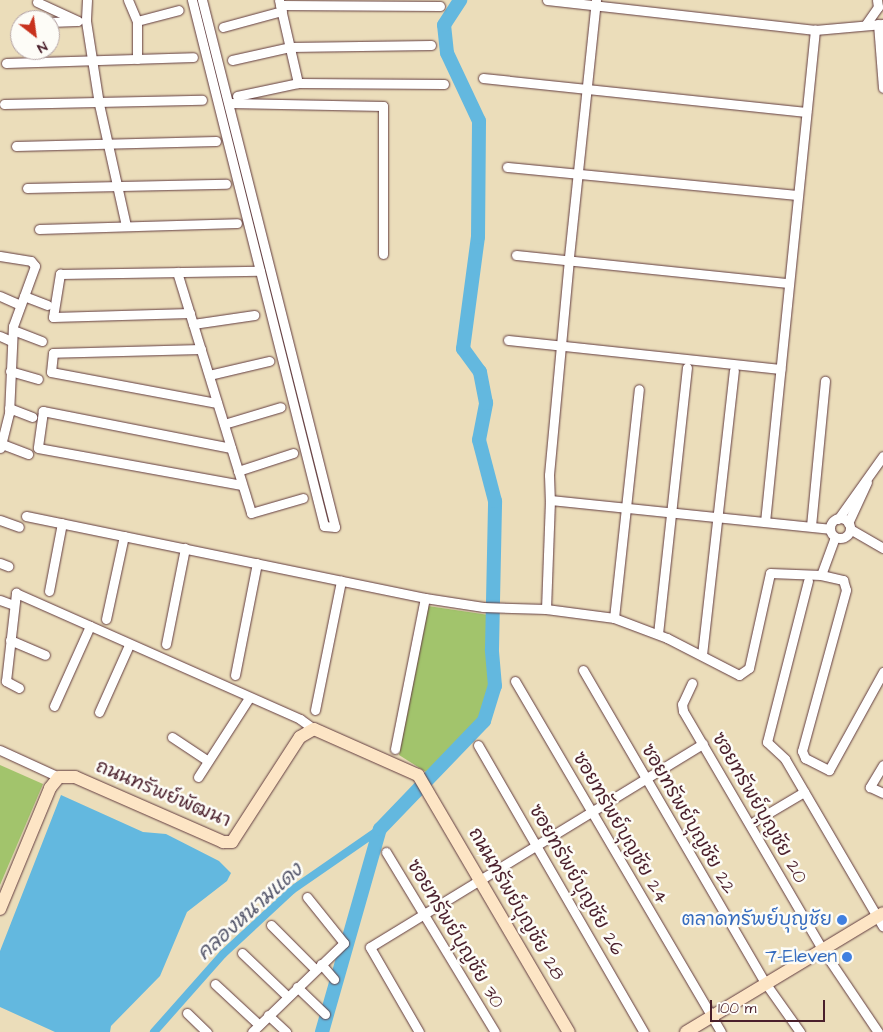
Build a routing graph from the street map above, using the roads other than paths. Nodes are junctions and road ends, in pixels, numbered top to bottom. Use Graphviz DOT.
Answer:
graph roads {
  1 [pos="87,0"];
  2 [pos="128,0"];
  3 [pos="192,0"];
  4 [pos="202,0"];
  5 [pos="547,0"];
  6 [pos="877,0"];
  7 [pos="37,2"];
  8 [pos="595,2"];
  9 [pos="280,5"];
  10 [pos="440,6"];
  11 [pos="179,10"];
  12 [pos="82,21"];
  13 [pos="136,21"];
  14 [pos="60,22"];
  15 [pos="208,22"];
  16 [pos="198,24"];
  17 [pos="866,24"];
  18 [pos="881,24"];
  19 [pos="223,26"];
  20 [pos="815,30"];
  21 [pos="290,46"];
  22 [pos="431,46"];
  23 [pos="193,57"];
  24 [pos="137,59"];
  25 [pos="92,60"];
  26 [pos="232,60"];
  27 [pos="6,63"];
  28 [pos="483,78"];
  29 [pos="298,83"];
  30 [pos="444,84"];
  31 [pos="883,88"];
  32 [pos="586,89"];
  33 [pos="237,96"];
  34 [pos="202,100"];
  35 [pos="99,102"];
  36 [pos="230,103"];
  37 [pos="4,104"];
  38 [pos="806,112"];
  39 [pos="216,142"];
  40 [pos="109,144"];
  41 [pos="16,146"];
  42 [pos="507,167"];
  43 [pos="578,175"];
  44 [pos="226,184"];
  45 [pos="119,186"];
  46 [pos="27,188"];
  47 [pos="798,195"];
  48 [pos="237,223"];
  49 [pos="126,226"];
  50 [pos="39,229"];
  51 [pos="383,254"];
  52 [pos="516,255"];
  53 [pos="0,256"];
  54 [pos="569,259"];
  55 [pos="260,271"];
  56 [pos="178,272"];
  57 [pos="788,283"];
  58 [pos="0,296"];
  59 [pos="22,300"];
  60 [pos="47,305"];
  61 [pos="190,313"];
  62 [pos="254,315"];
  63 [pos="193,324"];
  64 [pos="13,330"];
  65 [pos="0,336"];
  66 [pos="508,340"];
  67 [pos="11,341"];
  68 [pos="42,341"];
  69 [pos="561,346"];
  70 [pos="201,349"];
  71 [pos="268,362"];
  72 [pos="687,368"];
  73 [pos="780,369"];
  74 [pos="10,371"];
  75 [pos="734,371"];
  76 [pos="209,375"];
  77 [pos="0,378"];
  78 [pos="38,379"];
  79 [pos="825,381"];
  80 [pos="10,382"];
  81 [pos="639,389"];
  82 [pos="217,403"];
  83 [pos="281,407"];
  84 [pos="9,408"];
  85 [pos="32,417"];
  86 [pos="4,419"];
  87 [pos="224,424"];
  88 [pos="1,446"];
  89 [pos="231,448"];
  90 [pos="28,454"];
  91 [pos="293,454"];
  92 [pos="883,456"];
  93 [pos="238,471"];
  94 [pos="867,482"];
  95 [pos="242,485"];
  96 [pos="303,498"];
  97 [pos="550,500"];
  98 [pos="626,508"];
  99 [pos="673,512"];
  100 [pos="26,516"];
  101 [pos="718,518"];
  102 [pos="838,519"];
  103 [pos="0,520"];
  104 [pos="765,522"];
  105 [pos="62,523"];
  106 [pos="811,526"];
  107 [pos="849,526"];
  108 [pos="19,527"];
  109 [pos="830,529"];
  110 [pos="124,536"];
  111 [pos="835,537"];
  112 [pos="185,548"];
  113 [pos="883,548"];
  114 [pos="257,563"];
  115 [pos="821,575"];
  116 [pos="341,581"];
  117 [pos="808,581"];
  118 [pos="49,591"];
  119 [pos="425,598"];
  120 [pos="0,600"];
  121 [pos="11,604"];
  122 [pos="546,608"];
  123 [pos="106,618"];
  124 [pos="614,618"];
  125 [pos="90,626"];
  126 [pos="658,634"];
  127 [pos="6,640"];
  128 [pos="166,644"];
  129 [pos="130,645"];
  130 [pos="45,655"];
  131 [pos="702,655"];
  132 [pos="583,670"];
  133 [pos="883,672"];
  134 [pos="235,675"];
  135 [pos="515,681"];
  136 [pos="692,682"];
  137 [pos="19,688"];
  138 [pos="249,698"];
  139 [pos="54,706"];
  140 [pos="315,710"];
  141 [pos="99,712"];
  142 [pos="314,729"];
  143 [pos="172,737"];
  144 [pos="703,744"];
  145 [pos="478,745"];
  146 [pos="395,749"];
  147 [pos="0,750"];
  148 [pos="208,761"];
  149 [pos="883,765"];
  150 [pos="59,777"];
  151 [pos="198,777"];
  152 [pos="646,779"];
  153 [pos="804,792"];
  154 [pos="883,793"];
  155 [pos="593,812"];
  156 [pos="750,824"];
  157 [pos="537,845"];
  158 [pos="386,852"];
  159 [pos="480,880"];
  160 [pos="307,898"];
  161 [pos="0,909"];
  162 [pos="424,913"];
  163 [pos="881,919"];
  164 [pos="271,925"];
  165 [pos="822,949"];
  166 [pos="242,954"];
  167 [pos="318,967"];
  168 [pos="334,979"];
  169 [pos="215,984"];
  170 [pos="766,984"];
  171 [pos="297,987"];
  172 [pos="287,996"];
  173 [pos="187,1013"];
  174 [pos="326,1014"];
  175 [pos="268,1015"];
  176 [pos="711,1017"];
  177 [pos="258,1024"];
  178 [pos="207,1032"];
  179 [pos="252,1032"];
  180 [pos="286,1032"];
  181 [pos="419,1032"];
  182 [pos="495,1032"];
  183 [pos="569,1032"];
  184 [pos="644,1032"];
  185 [pos="686,1032"];
  186 [pos="721,1032"];
  187 [pos="800,1032"];
  188 [pos="878,1032"];
  1 -- 12 [label="street"];
  2 -- 13 [label="street"];
  3 -- 16 [label="street"];
  4 -- 15 [label="street"];
  5 -- 8 [label="street"];
  6 -- 17 [label="street"];
  7 -- 12 [label="street"];
  8 -- 20 [label="street"];
  8 -- 32 [label="street"];
  9 -- 10 [label="street"];
  9 -- 19 [label="street"];
  9 -- 21 [label="street"];
  11 -- 13 [label="street"];
  12 -- 14 [label="street"];
  12 -- 25 [label="street"];
  13 -- 24 [label="street"];
  15 -- 16 [label="street"];
  15 -- 36 [label="street"];
  16 -- 55 [label="street"];
  17 -- 18 [label="street"];
  17 -- 20 [label="street"];
  18 -- 31 [label="street"];
  20 -- 38 [label="street"];
  21 -- 22 [label="street"];
  21 -- 26 [label="street"];
  21 -- 29 [label="street"];
  23 -- 24 [label="street"];
  24 -- 25 [label="street"];
  25 -- 27 [label="street"];
  25 -- 35 [label="street"];
  28 -- 32 [label="street"];
  29 -- 30 [label="street"];
  29 -- 33 [label="street"];
  32 -- 38 [label="street"];
  32 -- 43 [label="street"];
  34 -- 35 [label="street"];
  35 -- 37 [label="street"];
  35 -- 40 [label="street"];
  36 -- 51 [label="street"];
  36 -- 55 [label="street"];
  38 -- 47 [label="street"];
  39 -- 40 [label="street"];
  40 -- 41 [label="street"];
  40 -- 45 [label="street"];
  42 -- 43 [label="street"];
  43 -- 47 [label="street"];
  43 -- 54 [label="street"];
  44 -- 45 [label="street"];
  45 -- 46 [label="street"];
  45 -- 49 [label="street"];
  47 -- 57 [label="street"];
  48 -- 49 [label="street"];
  49 -- 50 [label="street"];
  52 -- 54 [label="street"];
  53 -- 59 [label="street"];
  54 -- 57 [label="street"];
  54 -- 69 [label="street"];
  55 -- 56 [label="street"];
  56 -- 61 [label="street"];
  56 -- 61 [label="street"];
  57 -- 73 [label="street"];
  58 -- 59 [label="street"];
  59 -- 60 [label="street"];
  59 -- 64 [label="street"];
  61 -- 63 [label="street"];
  62 -- 63 [label="street"];
  63 -- 70 [label="street"];
  64 -- 67 [label="street"];
  64 -- 68 [label="street"];
  65 -- 67 [label="street"];
  66 -- 69 [label="street"];
  67 -- 74 [label="street"];
  69 -- 73 [label="street"];
  69 -- 97 [label="street"];
  70 -- 76 [label="street"];
  70 -- 82 [label="street"];
  71 -- 76 [label="street"];
  72 -- 99 [label="street"];
  73 -- 104 [label="street"];
  74 -- 78 [label="street"];
  74 -- 80 [label="street"];
  75 -- 101 [label="street"];
  76 -- 82 [label="street"];
  77 -- 80 [label="street"];
  79 -- 106 [label="street"];
  80 -- 84 [label="street"];
  81 -- 98 [label="street"];
  82 -- 87 [label="street"];
  83 -- 87 [label="street"];
  84 -- 85 [label="street"];
  84 -- 86 [label="street"];
  86 -- 88 [label="street"];
  87 -- 89 [label="street"];
  88 -- 90 [label="street"];
  89 -- 93 [label="street"];
  89 -- 95 [label="street"];
  91 -- 93 [label="street"];
  92 -- 94 [label="street"];
  93 -- 95 [label="street"];
  94 -- 102 [label="street"];
  94 -- 107 [label="street"];
  95 -- 96 [label="street"];
  97 -- 98 [label="street"];
  97 -- 122 [label="street"];
  98 -- 99 [label="street"];
  98 -- 124 [label="street"];
  99 -- 101 [label="street"];
  99 -- 126 [label="street"];
  100 -- 105 [label="street"];
  101 -- 104 [label="street"];
  101 -- 131 [label="street"];
  102 -- 107 [label="street"];
  102 -- 109 [label="street"];
  103 -- 108 [label="street"];
  104 -- 106 [label="street"];
  105 -- 110 [label="street"];
  105 -- 118 [label="street"];
  106 -- 109 [label="street"];
  107 -- 111 [label="street"];
  107 -- 113 [label="street"];
  109 -- 111 [label="street"];
  110 -- 112 [label="street"];
  110 -- 123 [label="street"];
  111 -- 115 [label="street"];
  112 -- 114 [label="street"];
  112 -- 128 [label="street"];
  114 -- 116 [label="street"];
  114 -- 134 [label="street"];
  115 -- 131 [label="street"];
  115 -- 133 [label="street"];
  116 -- 119 [label="street"];
  116 -- 140 [label="street"];
  117 -- 153 [label="street"];
  119 -- 122 [label="street"];
  119 -- 146 [label="street"];
  120 -- 121 [label="street"];
  122 -- 124 [label="street"];
  124 -- 126 [label="street"];
  125 -- 127 [label="street"];
  125 -- 129 [label="street"];
  125 -- 139 [label="street"];
  126 -- 131 [label="street"];
  127 -- 130 [label="street"];
  127 -- 137 [label="street"];
  129 -- 138 [label="street"];
  129 -- 141 [label="street"];
  132 -- 152 [label="street, ซอยทรัพย์บุญชัย 22"];
  135 -- 155 [label="street, ซอยทรัพย์บุญชัย 24"];
  136 -- 144 [label="street, ซอยทรัพย์บุญชัย 20"];
  138 -- 142 [label="street"];
  138 -- 148 [label="street"];
  142 -- 150 [label="street, ถนนทรัพย์พัฒนา"];
  142 -- 159 [label="street, ถนนทรัพย์บุญชัย 28"];
  143 -- 148 [label="street"];
  144 -- 152 [label="street"];
  144 -- 156 [label="street, ซอยทรัพย์บุญชัย 20"];
  145 -- 157 [label="street, ซอยทรัพย์บุญชัย 26"];
  147 -- 150 [label="street"];
  148 -- 151 [label="street"];
  149 -- 154 [label="street"];
  150 -- 161 [label="street"];
  152 -- 155 [label="street"];
  152 -- 170 [label="street, ซอยทรัพย์บุญชัย 22"];
  153 -- 156 [label="street"];
  153 -- 163 [label="street"];
  155 -- 157 [label="street"];
  155 -- 176 [label="street, ซอยทรัพย์บุญชัย 24"];
  156 -- 165 [label="street, ซอยทรัพย์บุญชัย 20"];
  157 -- 159 [label="street"];
  157 -- 184 [label="street, ซอยทรัพย์บุญชัย 26"];
  158 -- 162 [label="street, ซอยทรัพย์บุญชัย 30"];
  159 -- 162 [label="street"];
  159 -- 183 [label="street, ถนนทรัพย์บุญชัย 28"];
  160 -- 167 [label="street"];
  162 -- 181 [label="street"];
  162 -- 182 [label="street, ซอยทรัพย์บุญชัย 30"];
  163 -- 165 [label="street"];
  164 -- 167 [label="street"];
  165 -- 170 [label="street"];
  165 -- 188 [label="street, ซอยทรัพย์บุญชัย 20"];
  166 -- 172 [label="street"];
  167 -- 168 [label="street"];
  167 -- 171 [label="street"];
  169 -- 177 [label="street"];
  170 -- 176 [label="street"];
  170 -- 187 [label="street, ซอยทรัพย์บุญชัย 22"];
  171 -- 172 [label="street"];
  171 -- 174 [label="street"];
  172 -- 175 [label="street"];
  173 -- 178 [label="street"];
  175 -- 177 [label="street"];
  175 -- 180 [label="street"];
  176 -- 185 [label="street"];
  176 -- 186 [label="street, ซอยทรัพย์บุญชัย 24"];
  177 -- 179 [label="street"];
}
